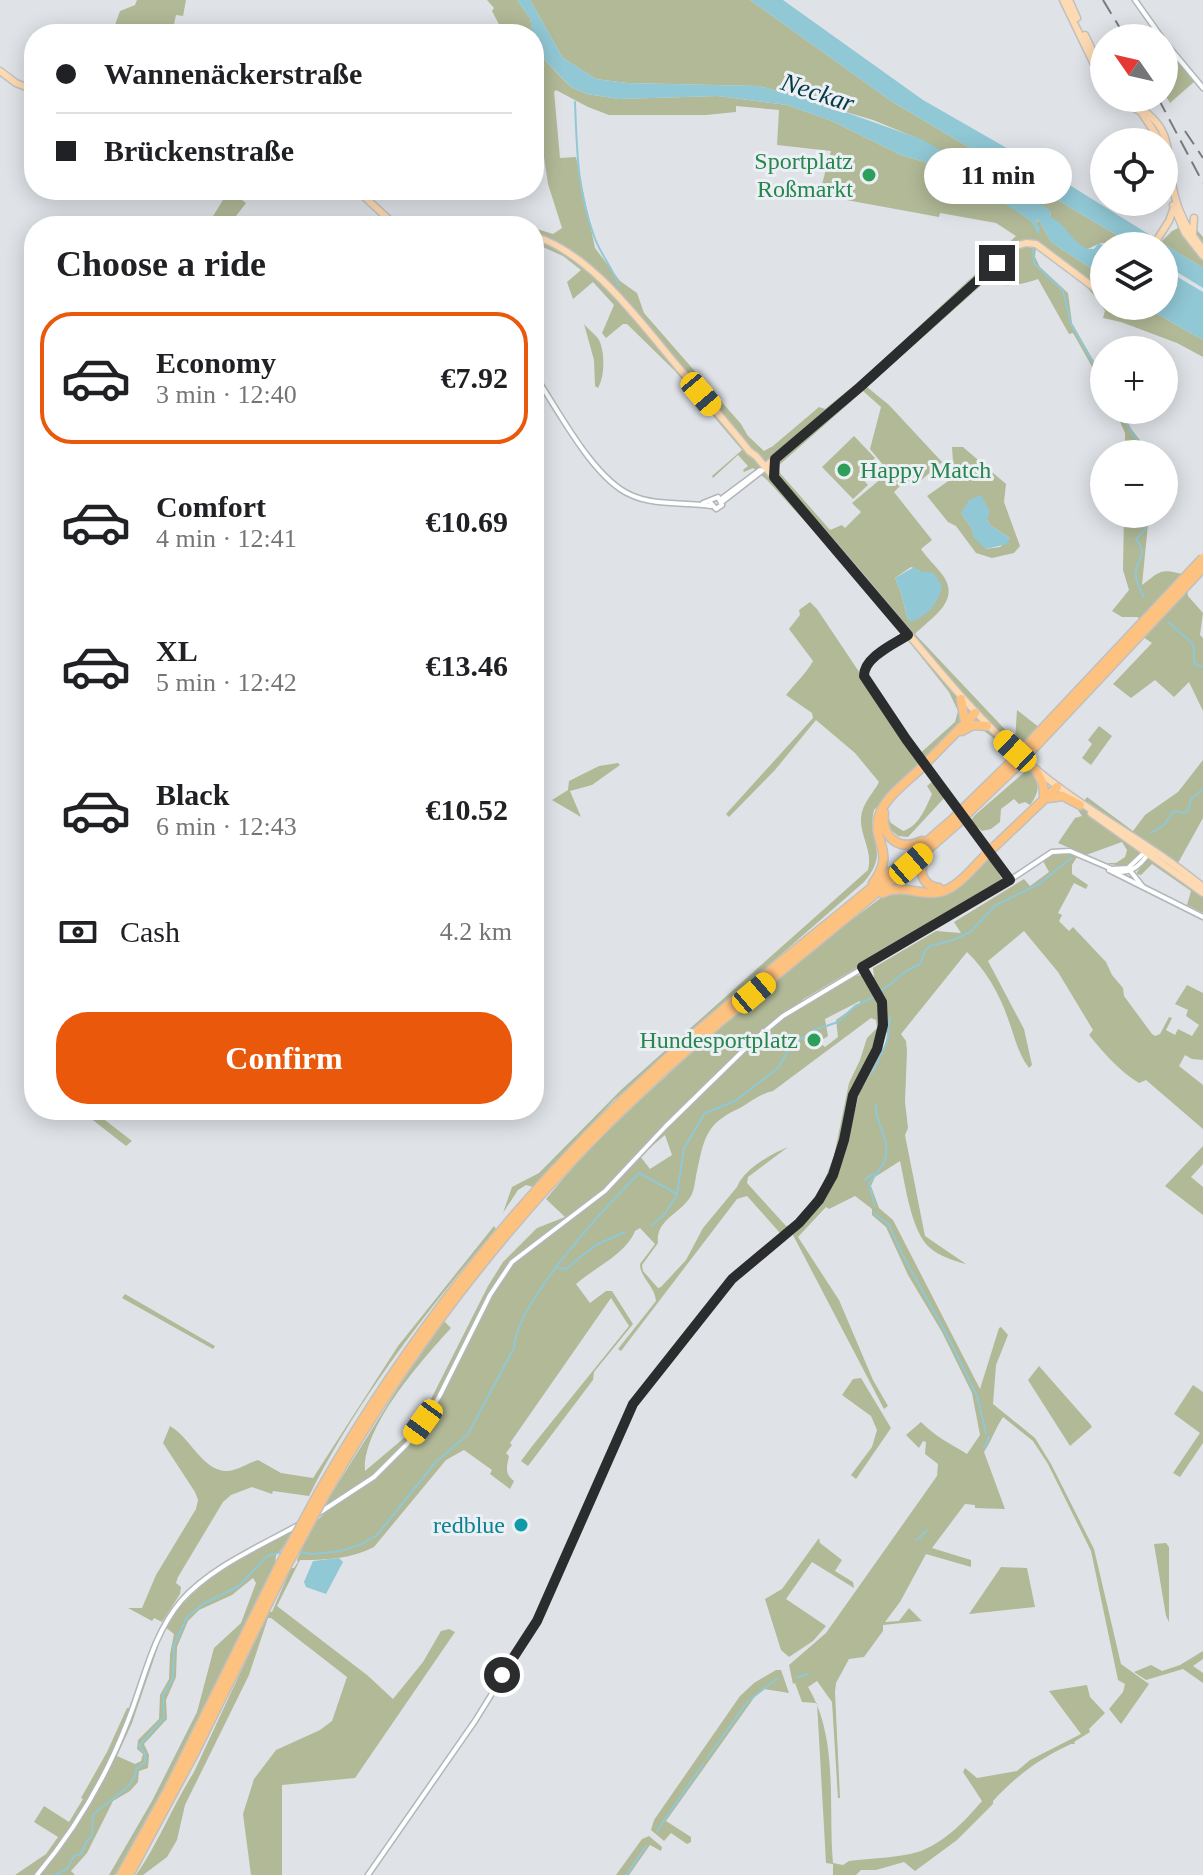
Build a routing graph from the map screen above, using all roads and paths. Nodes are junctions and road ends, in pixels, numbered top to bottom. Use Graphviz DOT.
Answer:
graph roads {
  1 [pos="1066,0"];
  2 [pos="1135,0"];
  3 [pos="1152,24"];
  4 [pos="1090,47"];
  5 [pos="1090,54"];
  6 [pos="1178,57"];
  7 [pos="0,71"];
  8 [pos="1202,84"];
  9 [pos="24,86"];
  10 [pos="1140,112"];
  11 [pos="1145,112"];
  12 [pos="1153,123"];
  13 [pos="1155,128"];
  14 [pos="368,200"];
  15 [pos="1178,214"];
  16 [pos="385,216"];
  17 [pos="1170,216"];
  18 [pos="1194,218"];
  19 [pos="1182,221"];
  20 [pos="1165,229"];
  21 [pos="1163,232"];
  22 [pos="1185,233"];
  23 [pos="1193,236"];
  24 [pos="544,240"];
  25 [pos="1203,249"];
  26 [pos="1203,256"];
  27 [pos="1090,284"];
  28 [pos="544,389"];
  29 [pos="749,451"];
  30 [pos="756,456"];
  31 [pos="775,459"];
  32 [pos="765,472"];
  33 [pos="722,501"];
  34 [pos="710,504"];
  35 [pos="1203,558"];
  36 [pos="1203,568"];
  37 [pos="901,626"];
  38 [pos="909,637"];
  39 [pos="900,639"];
  40 [pos="961,699"];
  41 [pos="976,714"];
  42 [pos="987,726"];
  43 [pos="963,727"];
  44 [pos="1016,762"];
  45 [pos="921,769"];
  46 [pos="1036,770"];
  47 [pos="1056,785"];
  48 [pos="1044,798"];
  49 [pos="1078,803"];
  50 [pos="956,820"];
  51 [pos="934,836"];
  52 [pos="1132,839"];
  53 [pos="932,846"];
  54 [pos="989,851"];
  55 [pos="1148,851"];
  56 [pos="1078,853"];
  57 [pos="1137,862"];
  58 [pos="1129,870"];
  59 [pos="1114,872"];
  60 [pos="1010,880"];
  61 [pos="1143,887"];
  62 [pos="1203,887"];
  63 [pos="1203,893"];
  64 [pos="874,896"];
  65 [pos="857,901"];
  66 [pos="1203,917"];
  67 [pos="862,967"];
  68 [pos="537,1194"];
  69 [pos="281,1570"];
  70 [pos="37,1875"];
  71 [pos="121,1875"];
  72 [pos="129,1875"];
  73 [pos="368,1875"];
  1 -- 4 [label="main road"];
  1 -- 5 [label="main road"];
  2 -- 3 [label="street"];
  6 -- 8 [label="street"];
  7 -- 9 [label="main road"];
  10 -- 12 [label="main road"];
  11 -- 12 [label="main road"];
  12 -- 13 [label="main road"];
  12 -- 19 [label="main road"];
  14 -- 16 [label="main road"];
  15 -- 19 [label="main road"];
  17 -- 20 [label="main road"];
  18 -- 23 [label="main road"];
  19 -- 20 [label="main road"];
  19 -- 22 [label="main road"];
  19 -- 23 [label="main road"];
  20 -- 21 [label="main road"];
  20 -- 22 [label="main road"];
  22 -- 26 [label="main road"];
  23 -- 25 [label="main road"];
  24 -- 29 [label="main road"];
  27 -- 31 [label="main road"];
  28 -- 34 [label="street"];
  29 -- 30 [label="main road"];
  29 -- 32 [label="main road"];
  30 -- 31 [label="main road"];
  30 -- 32 [label="main road"];
  31 -- 32 [label="main road"];
  31 -- 32 [label="main road"];
  32 -- 33 [label="street"];
  32 -- 37 [label="main road"];
  33 -- 34 [label="street"];
  33 -- 34 [label="street"];
  35 -- 44 [label="highway, bridge"];
  36 -- 44 [label="highway, bridge"];
  37 -- 38 [label="main road"];
  37 -- 39 [label="street"];
  38 -- 39 [label="street"];
  38 -- 39 [label="street"];
  38 -- 40 [label="main road"];
  39 -- 60 [label="street"];
  40 -- 41 [label="main road"];
  40 -- 43 [label="highway"];
  41 -- 42 [label="main road"];
  41 -- 43 [label="highway"];
  42 -- 43 [label="highway"];
  42 -- 46 [label="main road"];
  43 -- 45 [label="highway, bridge"];
  44 -- 50 [label="highway, bridge"];
  45 -- 51 [label="highway"];
  45 -- 65 [label="highway"];
  46 -- 47 [label="main road"];
  46 -- 48 [label="highway"];
  47 -- 48 [label="highway"];
  47 -- 49 [label="main road"];
  48 -- 49 [label="highway"];
  48 -- 54 [label="highway"];
  49 -- 52 [label="main road"];
  50 -- 51 [label="highway"];
  50 -- 53 [label="highway"];
  51 -- 65 [label="highway"];
  52 -- 55 [label="main road"];
  52 -- 57 [label="street"];
  53 -- 54 [label="highway"];
  53 -- 64 [label="highway"];
  54 -- 64 [label="highway"];
  55 -- 57 [label="street"];
  55 -- 58 [label="street"];
  55 -- 62 [label="main road"];
  55 -- 63 [label="main road"];
  56 -- 58 [label="street"];
  56 -- 59 [label="street"];
  56 -- 60 [label="street"];
  57 -- 58 [label="street"];
  58 -- 59 [label="street"];
  58 -- 61 [label="street"];
  59 -- 61 [label="street"];
  60 -- 67 [label="street"];
  61 -- 66 [label="street"];
  64 -- 68 [label="highway"];
  65 -- 68 [label="highway"];
  67 -- 70 [label="street"];
  67 -- 73 [label="street"];
  68 -- 69 [label="highway, bridge"];
  69 -- 71 [label="highway"];
  69 -- 72 [label="highway"];
}
